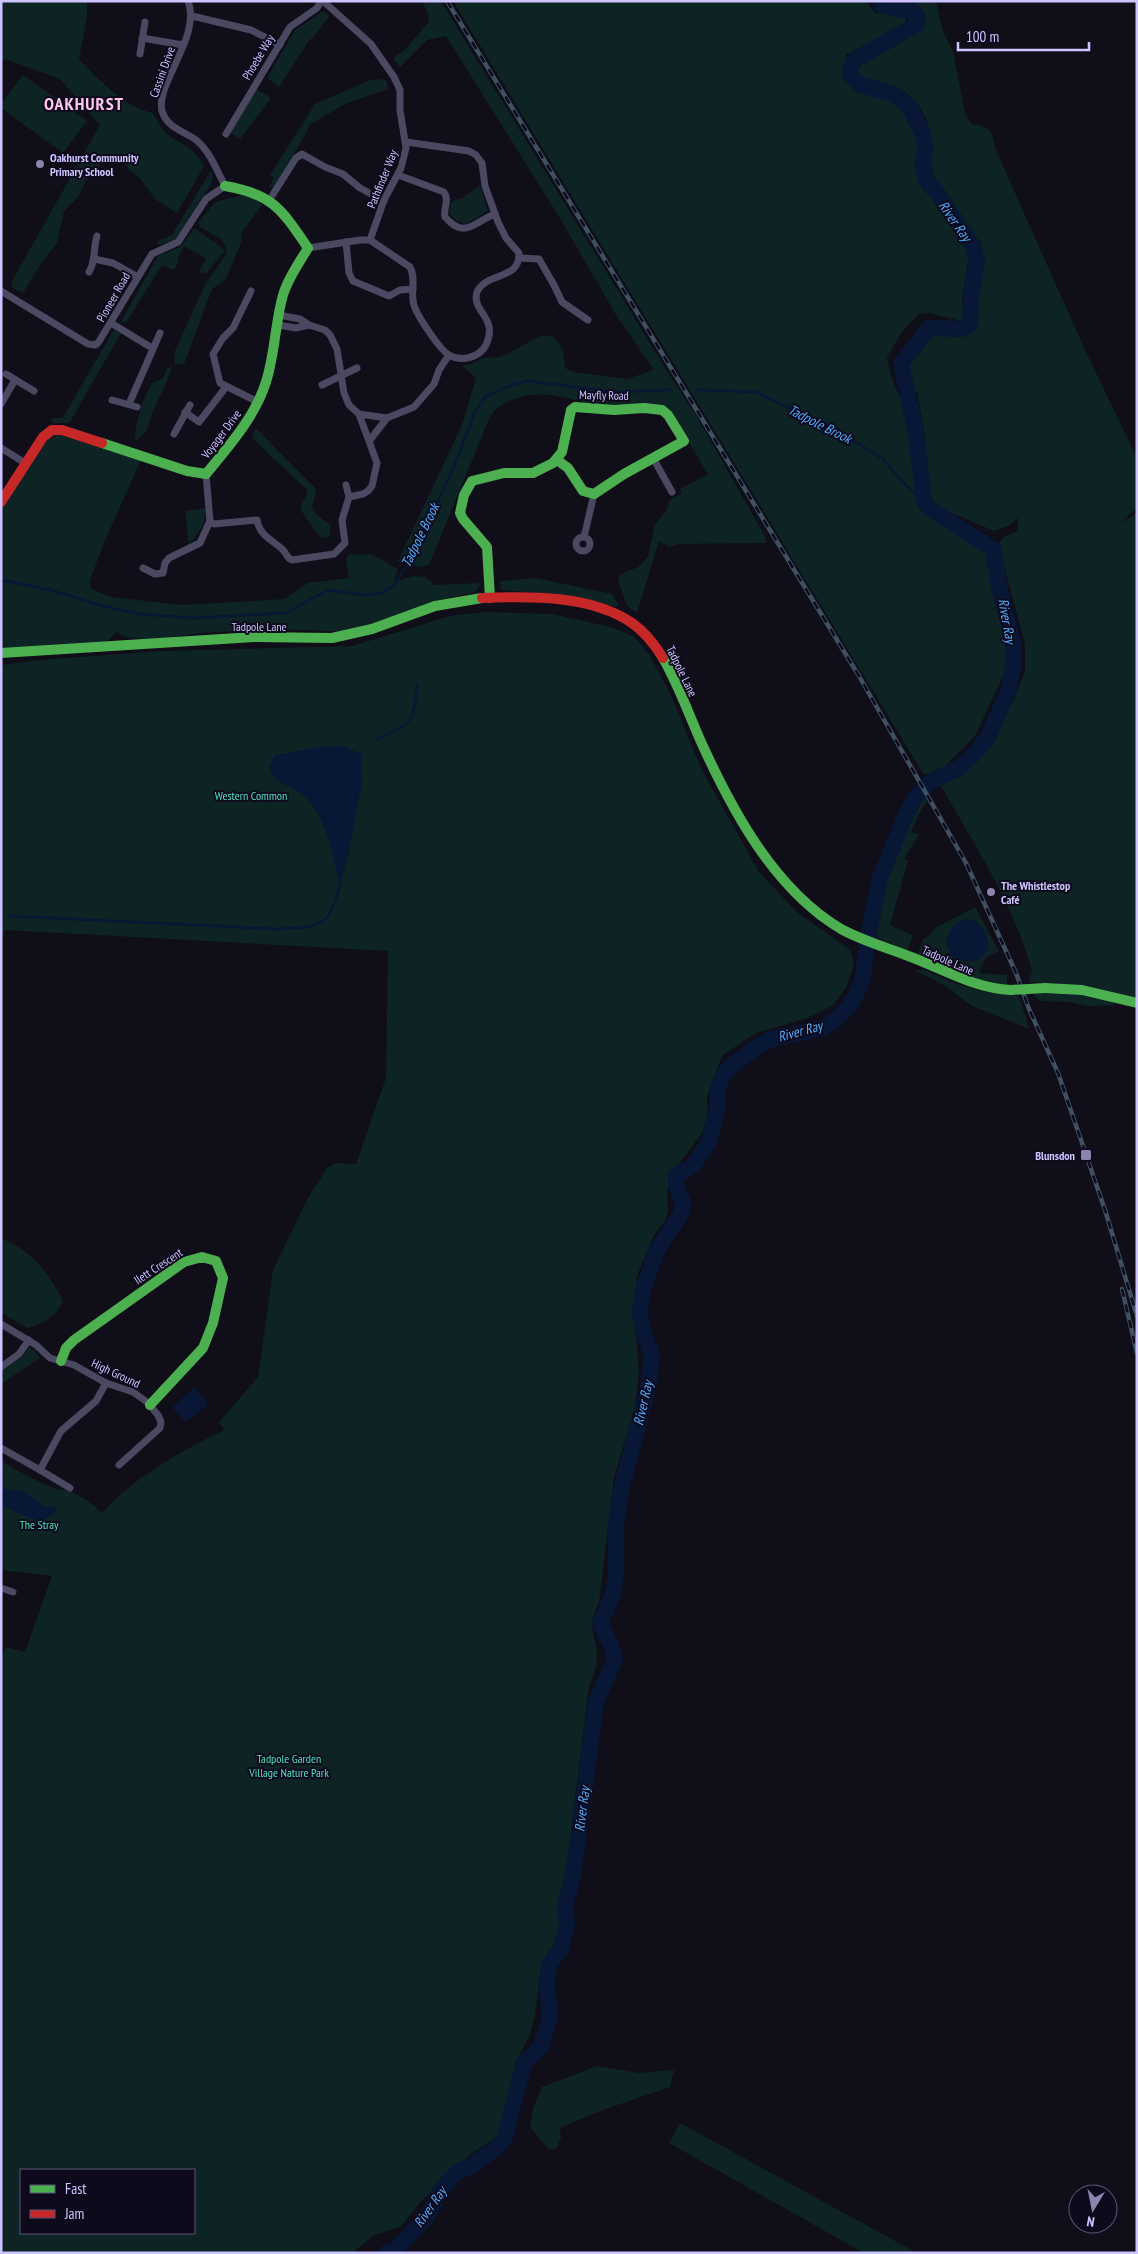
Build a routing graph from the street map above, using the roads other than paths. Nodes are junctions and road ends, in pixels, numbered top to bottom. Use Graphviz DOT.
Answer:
graph roads {
  1 [pos="188,1"];
  2 [pos="322,1"];
  3 [pos="192,16"];
  4 [pos="145,22"];
  5 [pos="142,38"];
  6 [pos="183,45"];
  7 [pos="280,45"];
  8 [pos="140,54"];
  9 [pos="226,134"];
  10 [pos="406,142"];
  11 [pos="398,175"];
  12 [pos="225,186"];
  13 [pos="270,199"];
  14 [pos="384,200"];
  15 [pos="495,214"];
  16 [pos="97,236"];
  17 [pos="370,240"];
  18 [pos="346,242"];
  19 [pos="308,248"];
  20 [pos="519,258"];
  21 [pos="94,259"];
  22 [pos="89,272"];
  23 [pos="138,277"];
  24 [pos="413,289"];
  25 [pos="1,291"];
  26 [pos="251,291"];
  27 [pos="278,320"];
  28 [pos="588,320"];
  29 [pos="111,323"];
  30 [pos="160,333"];
  31 [pos="152,348"];
  32 [pos="449,355"];
  33 [pos="357,368"];
  34 [pos="6,374"];
  35 [pos="341,377"];
  36 [pos="15,380"];
  37 [pos="322,385"];
  38 [pos="226,387"];
  39 [pos="34,391"];
  40 [pos="112,400"];
  41 [pos="258,402"];
  42 [pos="1,404"];
  43 [pos="130,404"];
  44 [pos="190,405"];
  45 [pos="138,407"];
  46 [pos="185,412"];
  47 [pos="359,414"];
  48 [pos="387,418"];
  49 [pos="174,434"];
  50 [pos="370,440"];
  51 [pos="1,448"];
  52 [pos="653,458"];
  53 [pos="557,460"];
  54 [pos="25,463"];
  55 [pos="206,474"];
  56 [pos="346,485"];
  57 [pos="672,492"];
  58 [pos="594,494"];
  59 [pos="349,497"];
  60 [pos="1,502"];
  61 [pos="210,522"];
  62 [pos="584,537"];
  63 [pos="143,568"];
  64 [pos="490,598"];
  65 [pos="1,653"];
  66 [pos="1137,1003"];
  67 [pos="1,1324"];
  68 [pos="29,1340"];
  69 [pos="61,1361"];
  70 [pos="1,1367"];
  71 [pos="106,1382"];
  72 [pos="150,1405"];
  73 [pos="1,1448"];
  74 [pos="119,1465"];
  75 [pos="40,1470"];
  76 [pos="70,1488"];
  77 [pos="1,1588"];
  78 [pos="13,1592"];
  1 -- 3 [label="street"];
  2 -- 7 [label="street, Phoebe Way"];
  2 -- 10 [label="street, Pathfinder Way"];
  3 -- 6 [label="street, Cassini Drive"];
  3 -- 7 [label="street"];
  4 -- 5 [label="street"];
  5 -- 6 [label="street"];
  5 -- 8 [label="street"];
  6 -- 12 [label="street, Cassini Drive"];
  7 -- 9 [label="street, Phoebe Way"];
  10 -- 11 [label="street, Pathfinder Way"];
  10 -- 15 [label="street"];
  11 -- 14 [label="street, Pathfinder Way"];
  11 -- 15 [label="street"];
  12 -- 13 [label="street"];
  12 -- 23 [label="street, Pioneer Road"];
  13 -- 14 [label="street"];
  13 -- 19 [label="street"];
  14 -- 17 [label="street, Pathfinder Way"];
  15 -- 20 [label="street"];
  16 -- 21 [label="street"];
  17 -- 18 [label="street"];
  17 -- 24 [label="street"];
  18 -- 19 [label="street"];
  18 -- 24 [label="street"];
  19 -- 27 [label="street, Voyager Drive"];
  20 -- 28 [label="street"];
  20 -- 32 [label="street"];
  21 -- 22 [label="street"];
  21 -- 23 [label="street"];
  23 -- 29 [label="street, Pioneer Road"];
  24 -- 32 [label="street"];
  25 -- 29 [label="street, Pioneer Road"];
  26 -- 38 [label="street"];
  27 -- 35 [label="street"];
  27 -- 41 [label="street, Voyager Drive"];
  29 -- 31 [label="street"];
  30 -- 31 [label="street"];
  31 -- 43 [label="street"];
  32 -- 48 [label="street"];
  33 -- 35 [label="street"];
  34 -- 36 [label="street"];
  35 -- 37 [label="street"];
  35 -- 47 [label="street"];
  36 -- 39 [label="street"];
  36 -- 42 [label="street"];
  38 -- 41 [label="street"];
  38 -- 46 [label="street"];
  40 -- 43 [label="street"];
  41 -- 55 [label="street, Voyager Drive"];
  43 -- 45 [label="street"];
  44 -- 46 [label="street"];
  46 -- 49 [label="street"];
  47 -- 48 [label="street"];
  47 -- 50 [label="street"];
  48 -- 50 [label="street"];
  50 -- 59 [label="street"];
  51 -- 54 [label="street"];
  52 -- 53 [label="street, Mayfly Road"];
  52 -- 57 [label="street"];
  52 -- 58 [label="street"];
  53 -- 58 [label="street"];
  53 -- 64 [label="street"];
  54 -- 55 [label="street, Voyager Drive"];
  54 -- 60 [label="street, Voyager Drive"];
  55 -- 61 [label="street"];
  56 -- 59 [label="street"];
  58 -- 62 [label="street"];
  59 -- 61 [label="street"];
  61 -- 63 [label="street"];
  64 -- 65 [label="street, Tadpole Lane"];
  64 -- 66 [label="street, Tadpole Lane, bridge"];
  67 -- 68 [label="street, High Ground"];
  68 -- 69 [label="street, High Ground"];
  68 -- 70 [label="street"];
  69 -- 71 [label="street, High Ground"];
  69 -- 72 [label="street, Ilett Crescent"];
  71 -- 72 [label="street, High Ground"];
  71 -- 75 [label="street"];
  72 -- 74 [label="street"];
  73 -- 75 [label="street"];
  75 -- 76 [label="street"];
  77 -- 78 [label="street"];
}
